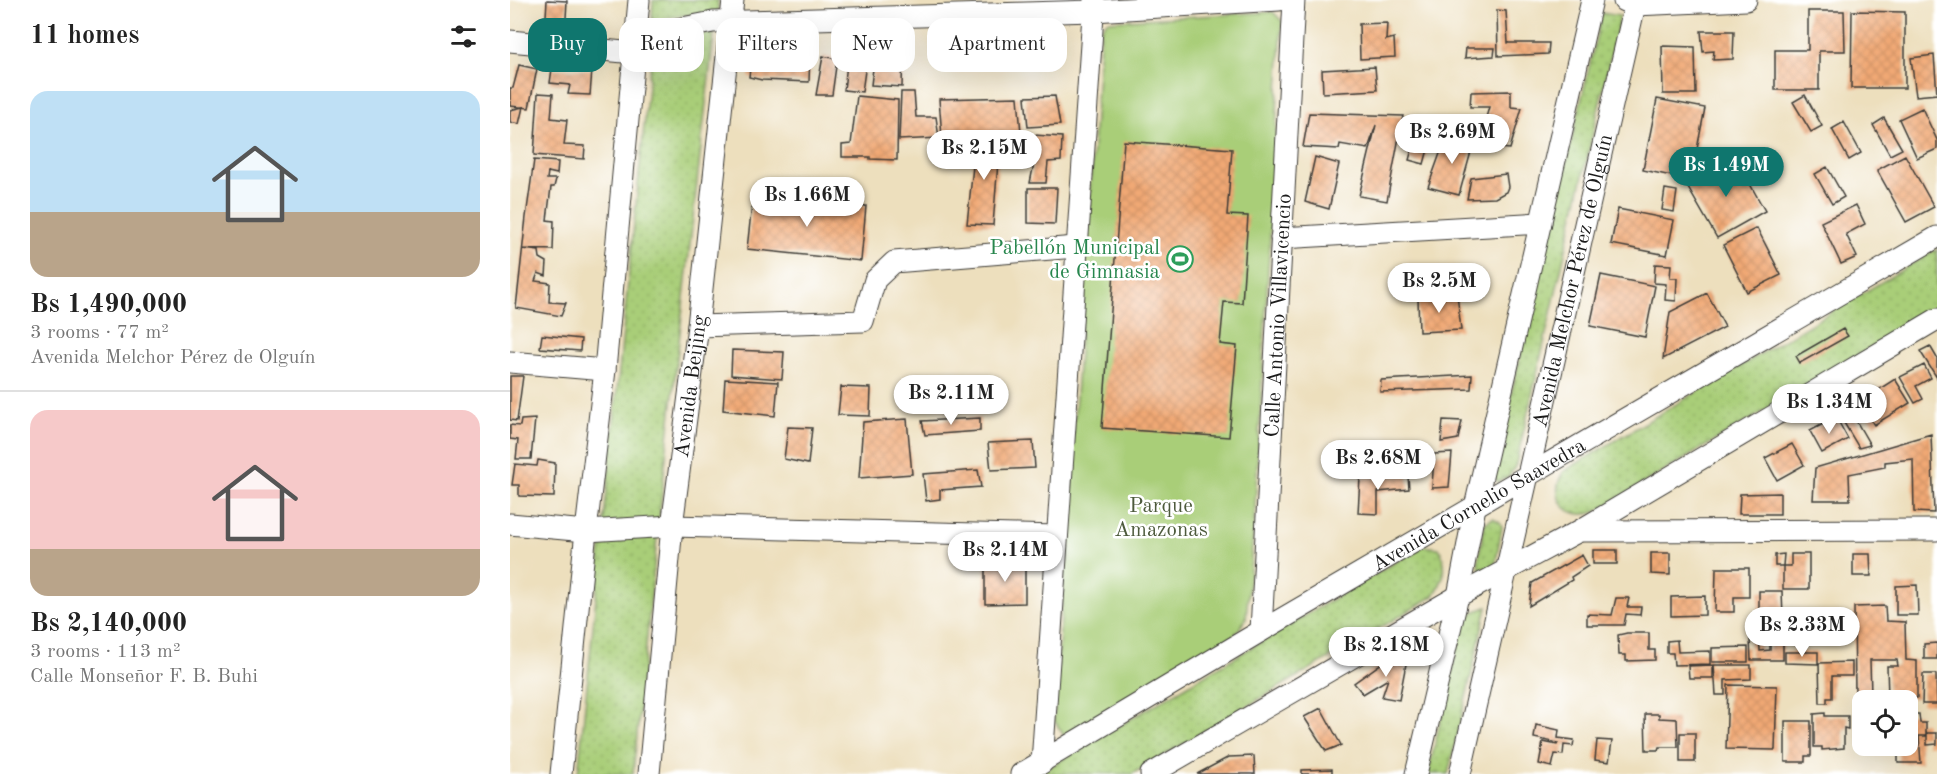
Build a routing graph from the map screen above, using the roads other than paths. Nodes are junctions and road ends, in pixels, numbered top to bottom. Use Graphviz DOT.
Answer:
graph roads {
  1 [pos="639,0"];
  2 [pos="733,0"];
  3 [pos="1279,0"];
  4 [pos="1294,0"];
  5 [pos="1592,0"];
  6 [pos="1746,0"];
  7 [pos="1631,2"];
  8 [pos="1093,6"];
  9 [pos="637,18"];
  10 [pos="731,18"];
  11 [pos="819,18"];
  12 [pos="510,41"];
  13 [pos="619,44"];
  14 [pos="633,72"];
  15 [pos="726,72"];
  16 [pos="1541,223"];
  17 [pos="1937,237"];
  18 [pos="1281,238"];
  19 [pos="1076,247"];
  20 [pos="1937,319"];
  21 [pos="698,326"];
  22 [pos="510,362"];
  23 [pos="605,370"];
  24 [pos="1529,476"];
  25 [pos="1475,507"];
  26 [pos="510,524"];
  27 [pos="672,526"];
  28 [pos="1937,530"];
  29 [pos="586,531"];
  30 [pos="1579,531"];
  31 [pos="1057,536"];
  32 [pos="1508,568"];
  33 [pos="1458,596"];
  34 [pos="1261,631"];
  35 [pos="1042,763"];
  36 [pos="561,774"];
  37 [pos="649,774"];
  38 [pos="1021,774"];
  39 [pos="1151,774"];
  40 [pos="1416,774"];
  41 [pos="1460,774"];
  1 -- 9 [label="street"];
  2 -- 10 [label="street, Avenida Beijing"];
  3 -- 8 [label="street"];
  4 -- 18 [label="street, Calle Antonio Villavicencio"];
  5 -- 16 [label="street"];
  6 -- 7 [label="street"];
  7 -- 24 [label="street, Avenida Melchor Pérez de Olguín"];
  8 -- 11 [label="street"];
  8 -- 19 [label="street"];
  12 -- 13 [label="street"];
  14 -- 23 [label="street"];
  15 -- 21 [label="street, Avenida Beijing"];
  16 -- 18 [label="street"];
  16 -- 25 [label="street"];
  17 -- 24 [label="street, Avenida Cornelio Saavedra"];
  18 -- 34 [label="street, Calle Antonio Villavicencio"];
  19 -- 21 [label="street"];
  19 -- 31 [label="street"];
  20 -- 30 [label="street"];
  21 -- 27 [label="street, Avenida Beijing"];
  22 -- 23 [label="street"];
  23 -- 29 [label="street"];
  24 -- 25 [label="street, Avenida Cornelio Saavedra"];
  24 -- 32 [label="street, Avenida Melchor Pérez de Olguín"];
  25 -- 33 [label="street"];
  25 -- 34 [label="street, Avenida Cornelio Saavedra"];
  26 -- 29 [label="street"];
  27 -- 29 [label="street"];
  27 -- 31 [label="street"];
  27 -- 37 [label="street, Avenida Beijing"];
  28 -- 30 [label="street"];
  29 -- 36 [label="street"];
  30 -- 32 [label="street"];
  31 -- 35 [label="street"];
  32 -- 33 [label="street"];
  32 -- 41 [label="street, Avenida Melchor Pérez de Olguín"];
  33 -- 39 [label="street"];
  33 -- 40 [label="street"];
  34 -- 35 [label="street, Avenida Cornelio Saavedra"];
  35 -- 38 [label="street, Avenida Cornelio Saavedra"];
}
